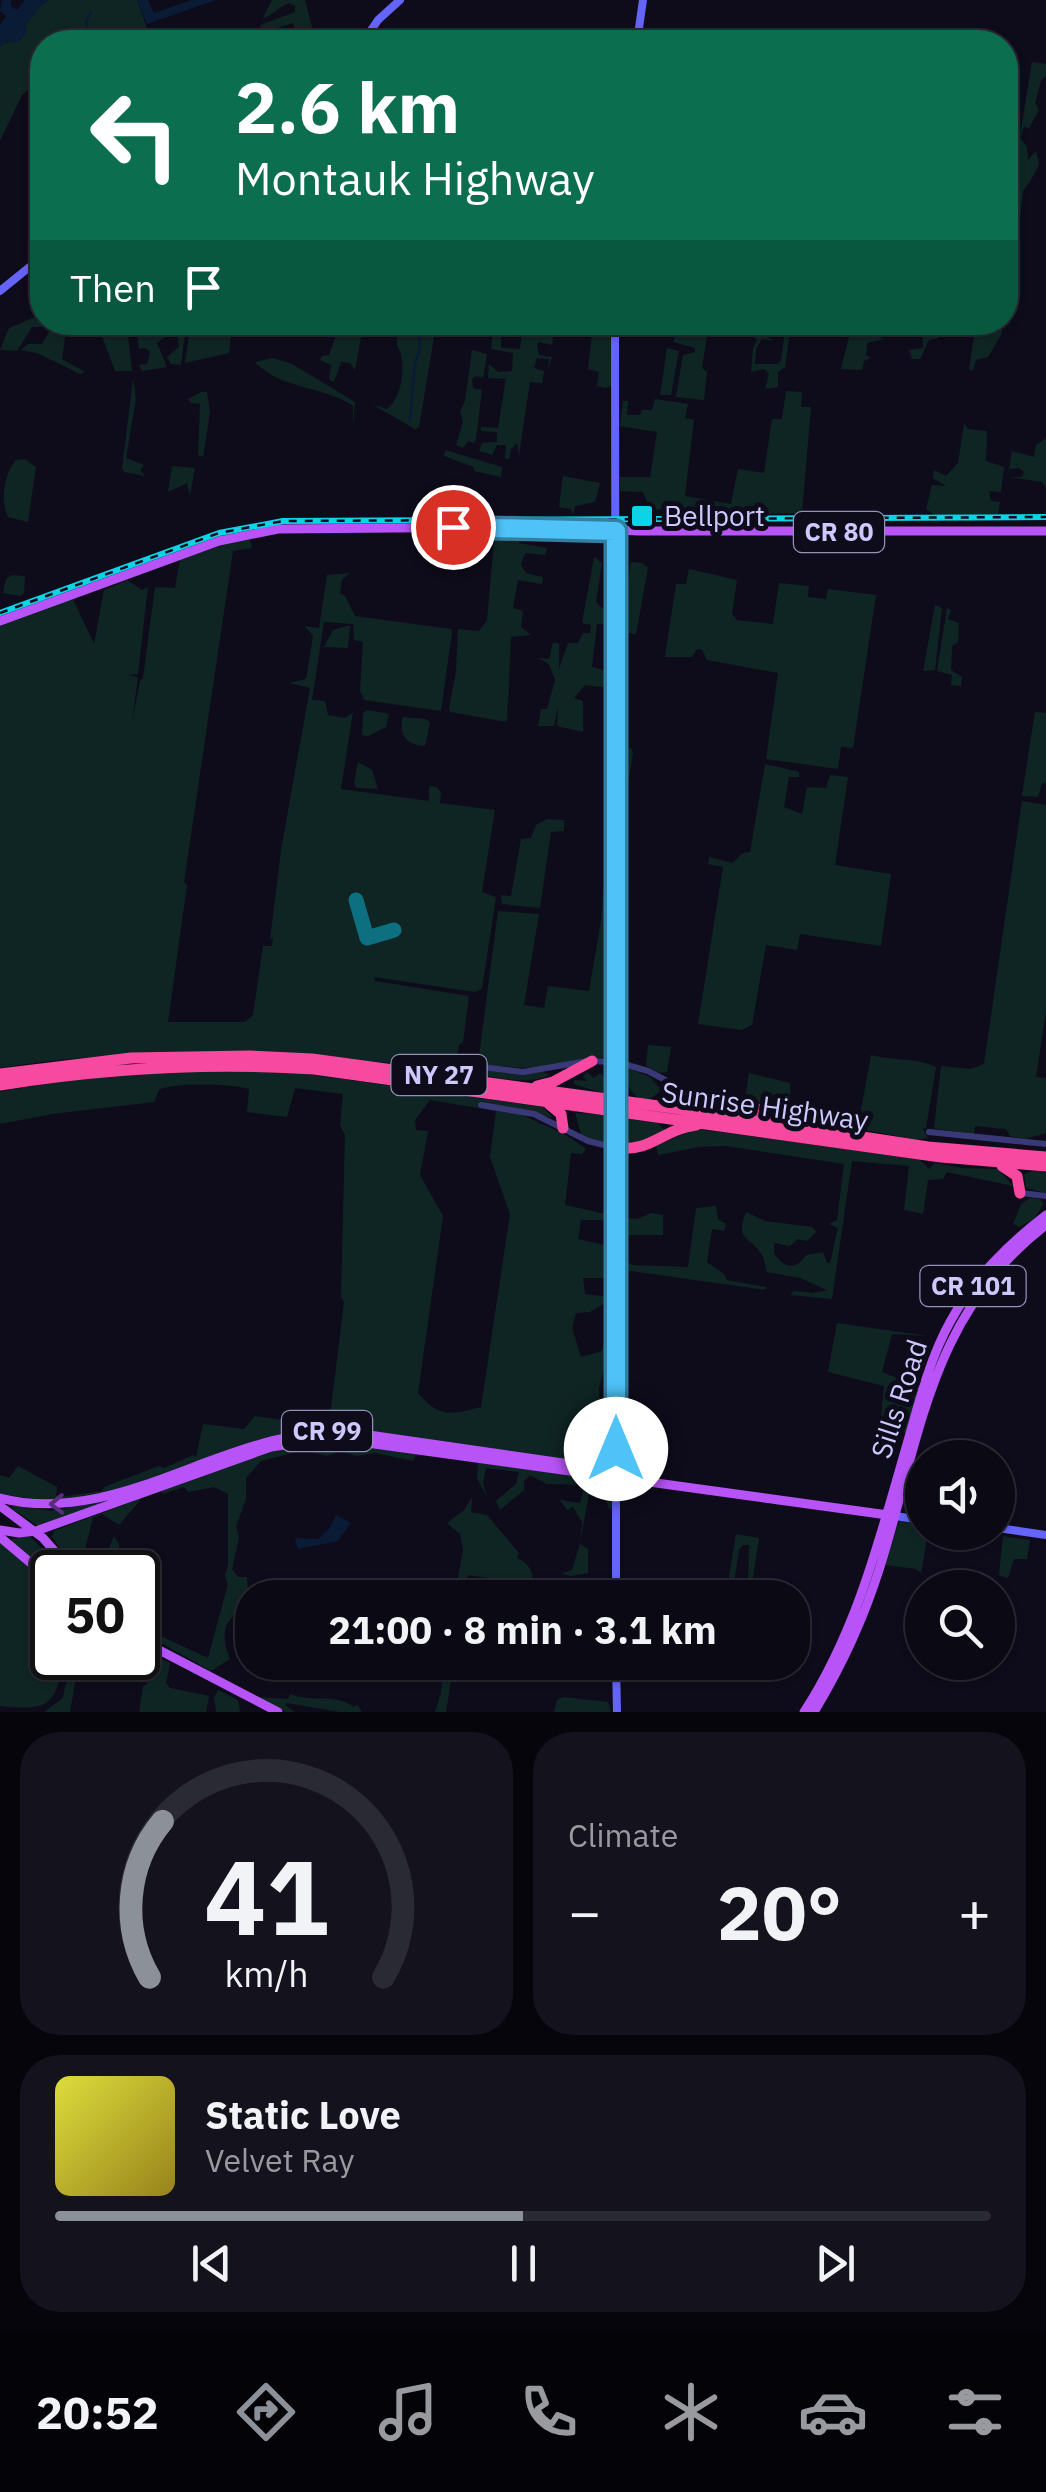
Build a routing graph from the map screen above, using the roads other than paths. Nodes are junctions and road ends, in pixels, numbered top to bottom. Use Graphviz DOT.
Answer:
graph roads {
  1 [pos="400,0"];
  2 [pos="643,0"];
  3 [pos="372,30"];
  4 [pos="638,30"];
  5 [pos="30,267"];
  6 [pos="0,291"];
  7 [pos="616,335"];
  8 [pos="616,531"];
  9 [pos="1046,531"];
  10 [pos="0,621"];
  11 [pos="592,1061"];
  12 [pos="617,1062"];
  13 [pos="474,1066"];
  14 [pos="0,1074"];
  15 [pos="554,1074"];
  16 [pos="501,1084"];
  17 [pos="0,1085"];
  18 [pos="510,1095"];
  19 [pos="736,1104"];
  20 [pos="481,1105"];
  21 [pos="725,1126"];
  22 [pos="563,1128"];
  23 [pos="930,1132"];
  24 [pos="875,1138"];
  25 [pos="1046,1144"];
  26 [pos="620,1149"];
  27 [pos="1046,1157"];
  28 [pos="986,1162"];
  29 [pos="1046,1166"];
  30 [pos="1020,1192"];
  31 [pos="1046,1196"];
  32 [pos="1046,1215"];
  33 [pos="1046,1224"];
  34 [pos="964,1307"];
  35 [pos="939,1354"];
  36 [pos="616,1474"];
  37 [pos="145,1488"];
  38 [pos="0,1498"];
  39 [pos="0,1506"];
  40 [pos="891,1513"];
  41 [pos="905,1515"];
  42 [pos="60,1522"];
  43 [pos="1015,1530"];
  44 [pos="36,1531"];
  45 [pos="0,1534"];
  46 [pos="1046,1535"];
  47 [pos="55,1550"];
  48 [pos="30,1562"];
  49 [pos="616,1580"];
  50 [pos="160,1649"];
  51 [pos="160,1650"];
  52 [pos="222,1671"];
  53 [pos="207,1673"];
  54 [pos="616,1680"];
  55 [pos="256,1700"];
  56 [pos="278,1712"];
  57 [pos="617,1712"];
  58 [pos="804,1712"];
  59 [pos="814,1712"];
  1 -- 3 [label="main road"];
  2 -- 4 [label="main road"];
  5 -- 6 [label="main road"];
  7 -- 8 [label="main road"];
  8 -- 9 [label="main road, CR 80"];
  8 -- 10 [label="main road, CR 80"];
  8 -- 12 [label="main road"];
  11 -- 12 [label="street"];
  11 -- 15 [label="highway"];
  12 -- 19 [label="street"];
  12 -- 26 [label="main road, bridge"];
  13 -- 15 [label="street"];
  14 -- 16 [label="highway, Sunrise Highway / NY 27"];
  15 -- 16 [label="highway"];
  16 -- 24 [label="highway, Sunrise Highway / NY 27"];
  17 -- 18 [label="highway, Sunrise Highway / NY 27"];
  18 -- 21 [label="highway, Sunrise Highway / NY 27"];
  18 -- 22 [label="highway"];
  19 -- 24 [label="highway"];
  20 -- 22 [label="street"];
  21 -- 26 [label="highway"];
  21 -- 28 [label="highway, Sunrise Highway / NY 27"];
  22 -- 26 [label="street"];
  23 -- 25 [label="street"];
  24 -- 27 [label="highway, Sunrise Highway / NY 27"];
  26 -- 36 [label="main road"];
  28 -- 29 [label="highway, Sunrise Highway / NY 27"];
  28 -- 30 [label="highway"];
  30 -- 31 [label="street"];
  32 -- 34 [label="main road, Sills Road / CR 101"];
  33 -- 34 [label="main road, Sills Road / CR 101"];
  34 -- 35 [label="main road, Sills Road / CR 101"];
  34 -- 35 [label="main road"];
  35 -- 40 [label="main road, Sills Road / CR 101"];
  35 -- 40 [label="main road, Sills Road / CR 101"];
  36 -- 37 [label="main road, CR 99"];
  36 -- 40 [label="main road, CR 99"];
  36 -- 49 [label="main road"];
  37 -- 38 [label="main road, CR 99, one-way"];
  37 -- 42 [label="main road, CR 99"];
  39 -- 44 [label="main road"];
  40 -- 41 [label="main road, CR 99"];
  40 -- 58 [label="main road, CR 101"];
  40 -- 59 [label="main road, CR 101"];
  42 -- 44 [label="main road, CR 99"];
  42 -- 47 [label="main road"];
  43 -- 46 [label="main road"];
  44 -- 45 [label="main road, CR 99"];
  44 -- 47 [label="main road"];
  45 -- 48 [label="main road"];
  50 -- 53 [label="main road"];
  51 -- 55 [label="main road"];
  52 -- 53 [label="main road"];
  53 -- 55 [label="main road"];
  54 -- 57 [label="main road"];
  55 -- 56 [label="main road"];
}
